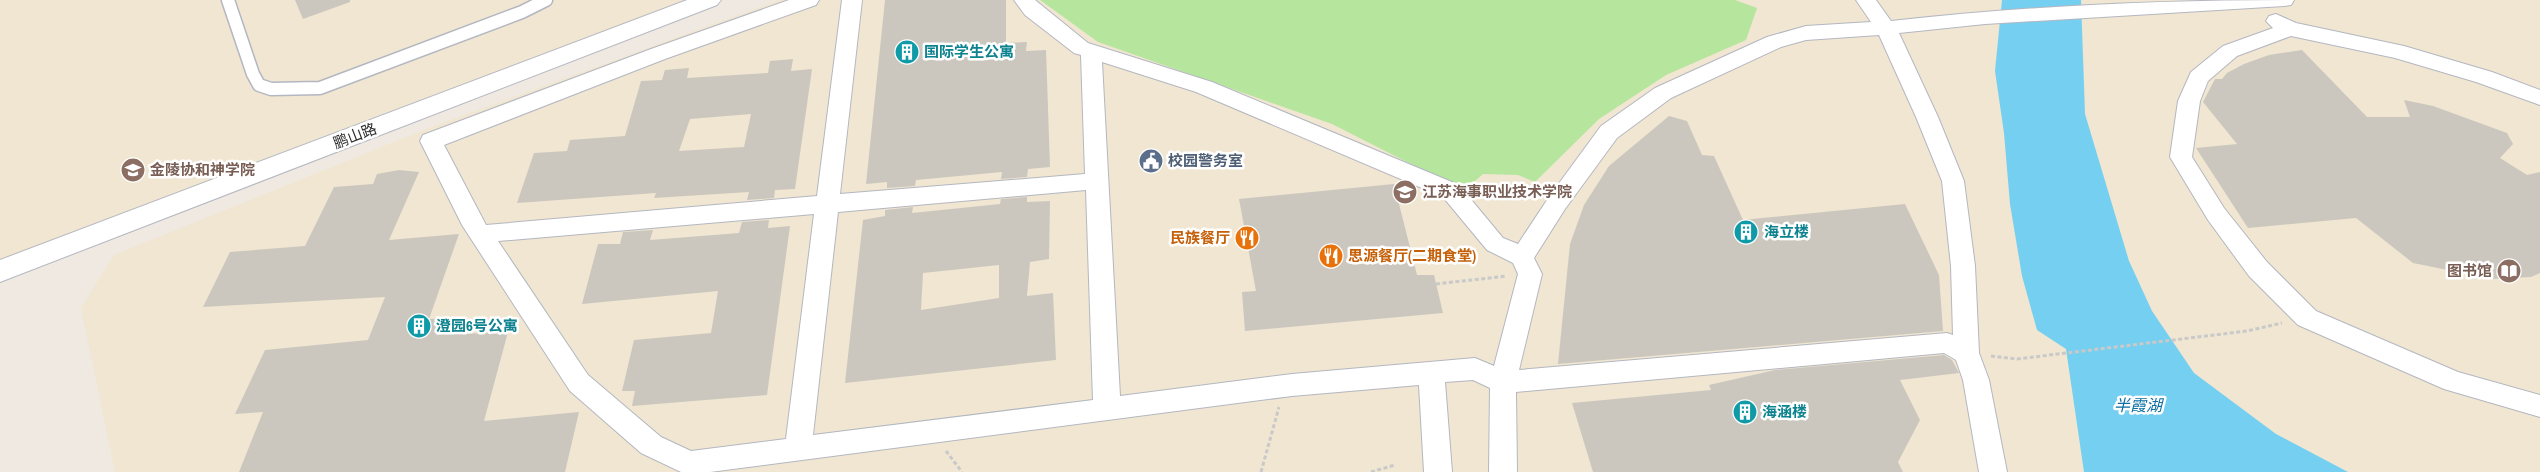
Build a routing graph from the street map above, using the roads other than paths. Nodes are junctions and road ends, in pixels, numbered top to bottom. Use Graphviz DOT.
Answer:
graph roads {
  1 [pos="228,0"];
  2 [pos="546,0"];
  3 [pos="809,0"];
  4 [pos="852,0"];
  5 [pos="1024,0"];
  6 [pos="1866,0"];
  7 [pos="2280,0"];
  8 [pos="2284,0"];
  9 [pos="705,1"];
  10 [pos="2245,1"];
  11 [pos="1886,28"];
  12 [pos="2290,29"];
  13 [pos="1091,51"];
  14 [pos="2540,98"];
  15 [pos="1097,181"];
  16 [pos="828,204"];
  17 [pos="480,234"];
  18 [pos="1526,266"];
  19 [pos="0,271"];
  20 [pos="1966,353"];
  21 [pos="1430,373"];
  22 [pos="1503,382"];
  23 [pos="2540,406"];
  24 [pos="1107,409"];
  25 [pos="798,447"];
  26 [pos="687,467"];
  27 [pos="1438,472"];
  28 [pos="1503,472"];
  29 [pos="1993,472"];
  1 -- 2 [label="lane"];
  3 -- 17 [label="street"];
  4 -- 16 [label="street"];
  5 -- 13 [label="street"];
  6 -- 11 [label="street"];
  7 -- 8 [label="street"];
  7 -- 10 [label="street"];
  7 -- 12 [label="street"];
  9 -- 19 [label="street, 鹏山路"];
  10 -- 11 [label="street"];
  10 -- 12 [label="street"];
  11 -- 18 [label="street"];
  11 -- 20 [label="street"];
  12 -- 14 [label="street"];
  12 -- 23 [label="street"];
  13 -- 15 [label="street"];
  13 -- 18 [label="street"];
  15 -- 16 [label="street"];
  15 -- 24 [label="street"];
  16 -- 17 [label="street"];
  16 -- 25 [label="street"];
  17 -- 26 [label="street"];
  18 -- 22 [label="street"];
  20 -- 22 [label="street"];
  20 -- 29 [label="street"];
  21 -- 22 [label="street"];
  21 -- 24 [label="street"];
  21 -- 27 [label="street"];
  22 -- 28 [label="street"];
  24 -- 25 [label="street"];
  25 -- 26 [label="street"];
}
